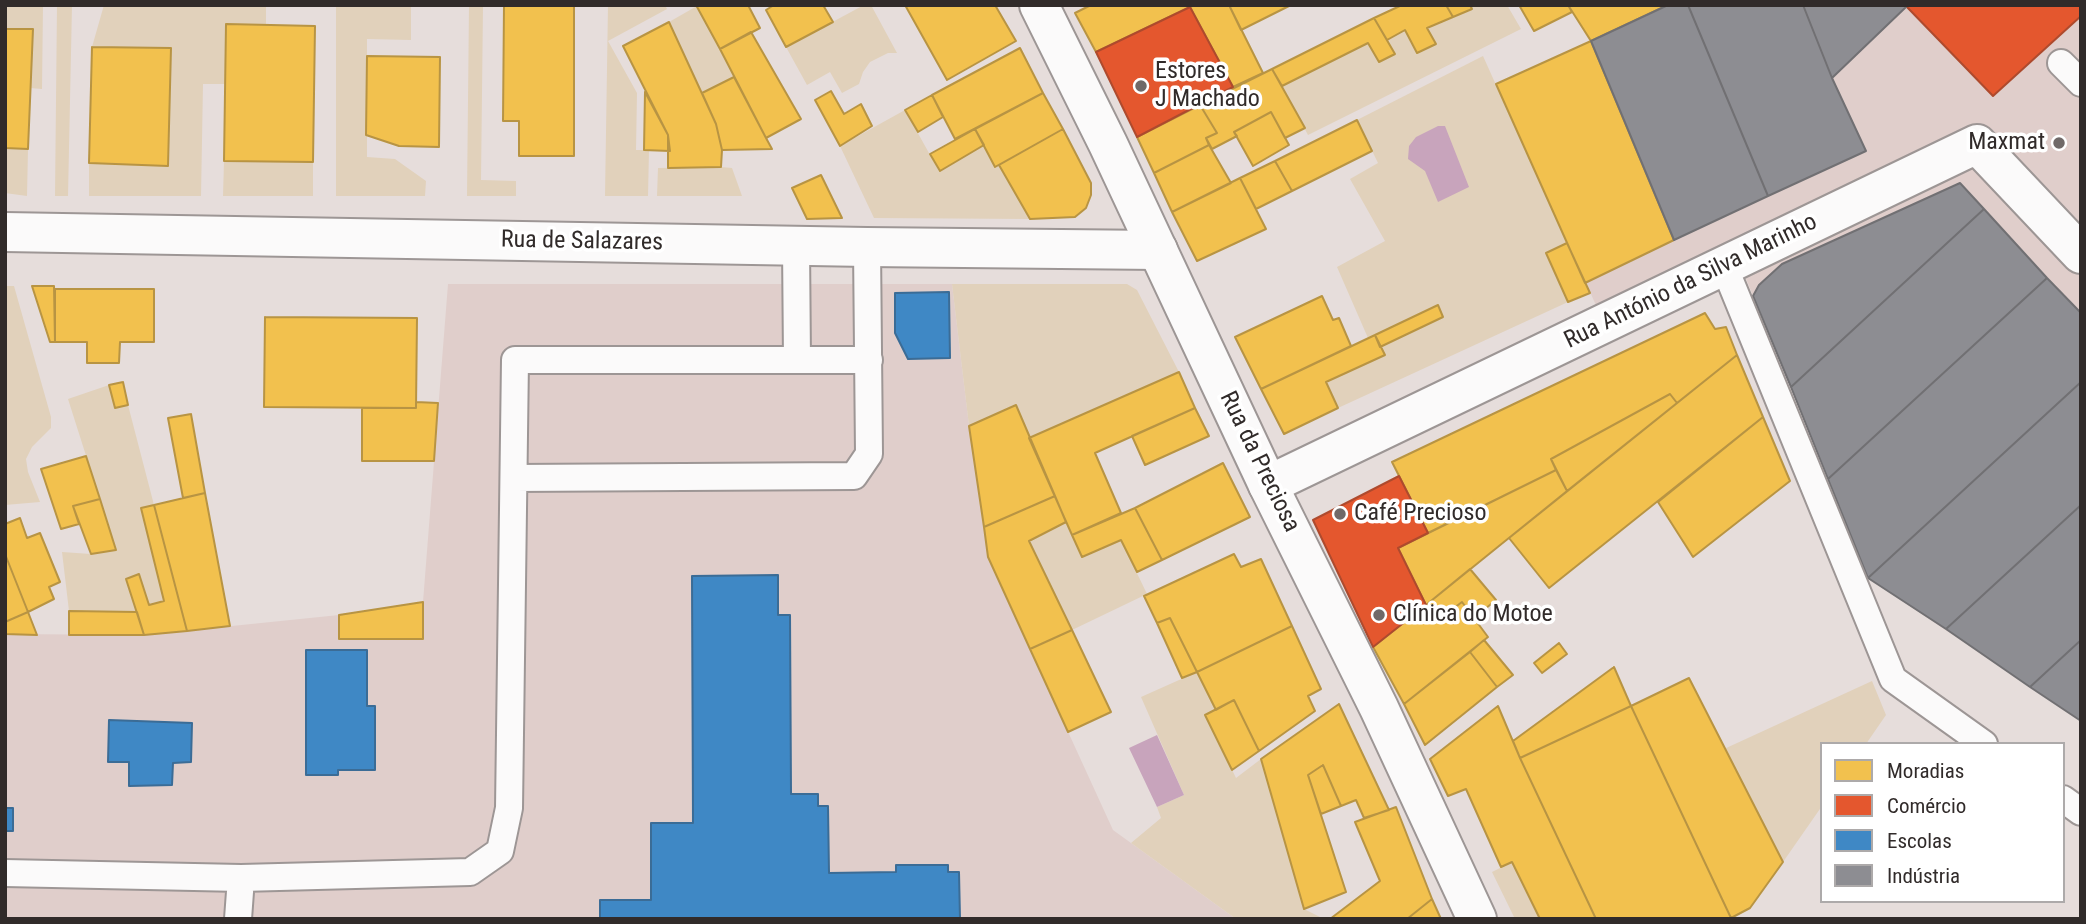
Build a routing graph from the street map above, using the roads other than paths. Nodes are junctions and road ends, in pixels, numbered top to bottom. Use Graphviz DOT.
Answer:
graph roads {
  1 [pos="1039,5"];
  2 [pos="2061,63"];
  3 [pos="2081,83"];
  4 [pos="5,232"];
  5 [pos="796,245"];
  6 [pos="867,247"];
  7 [pos="1158,250"];
  8 [pos="2081,254"];
  9 [pos="1724,265"];
  10 [pos="797,359"];
  11 [pos="869,360"];
  12 [pos="514,478"];
  13 [pos="1268,485"];
  14 [pos="1981,742"];
  15 [pos="2065,801"];
  16 [pos="2081,812"];
  17 [pos="5,873"];
  18 [pos="241,878"];
  19 [pos="238,919"];
  20 [pos="1477,919"];
  1 -- 7 [label="street, Rua da Preciosa"];
  2 -- 3 [label="lane"];
  4 -- 5 [label="street, Rua de Salazares"];
  5 -- 6 [label="street, Rua de Salazares"];
  5 -- 10 [label="lane"];
  6 -- 7 [label="street, Rua de Salazares"];
  6 -- 11 [label="lane"];
  7 -- 13 [label="street, Rua da Preciosa"];
  8 -- 9 [label="street, Rua António da Silva Marinho"];
  9 -- 13 [label="street, Rua António da Silva Marinho"];
  9 -- 14 [label="lane"];
  10 -- 11 [label="lane"];
  10 -- 12 [label="lane"];
  11 -- 12 [label="lane"];
  12 -- 18 [label="lane"];
  13 -- 20 [label="street, Rua da Preciosa"];
  15 -- 16 [label="lane"];
  17 -- 18 [label="lane"];
  18 -- 19 [label="lane"];
}
